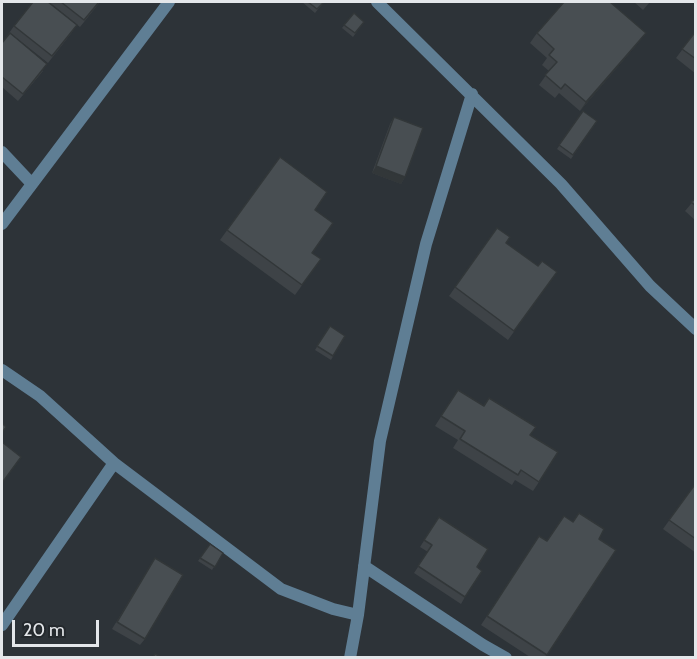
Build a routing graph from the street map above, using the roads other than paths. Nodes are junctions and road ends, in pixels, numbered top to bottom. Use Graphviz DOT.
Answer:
graph roads {
  1 [pos="169,2"];
  2 [pos="377,2"];
  3 [pos="472,94"];
  4 [pos="2,152"];
  5 [pos="32,184"];
  6 [pos="2,224"];
  7 [pos="696,329"];
  8 [pos="2,370"];
  9 [pos="114,463"];
  10 [pos="364,566"];
  11 [pos="358,615"];
  12 [pos="2,625"];
  13 [pos="350,657"];
  14 [pos="507,657"];
  1 -- 5 [label="street"];
  2 -- 3 [label="street"];
  3 -- 7 [label="street"];
  3 -- 10 [label="street"];
  4 -- 5 [label="street"];
  5 -- 6 [label="street"];
  8 -- 9 [label="street"];
  9 -- 11 [label="street"];
  9 -- 12 [label="street"];
  10 -- 11 [label="street"];
  10 -- 14 [label="street"];
  11 -- 13 [label="street"];
}
